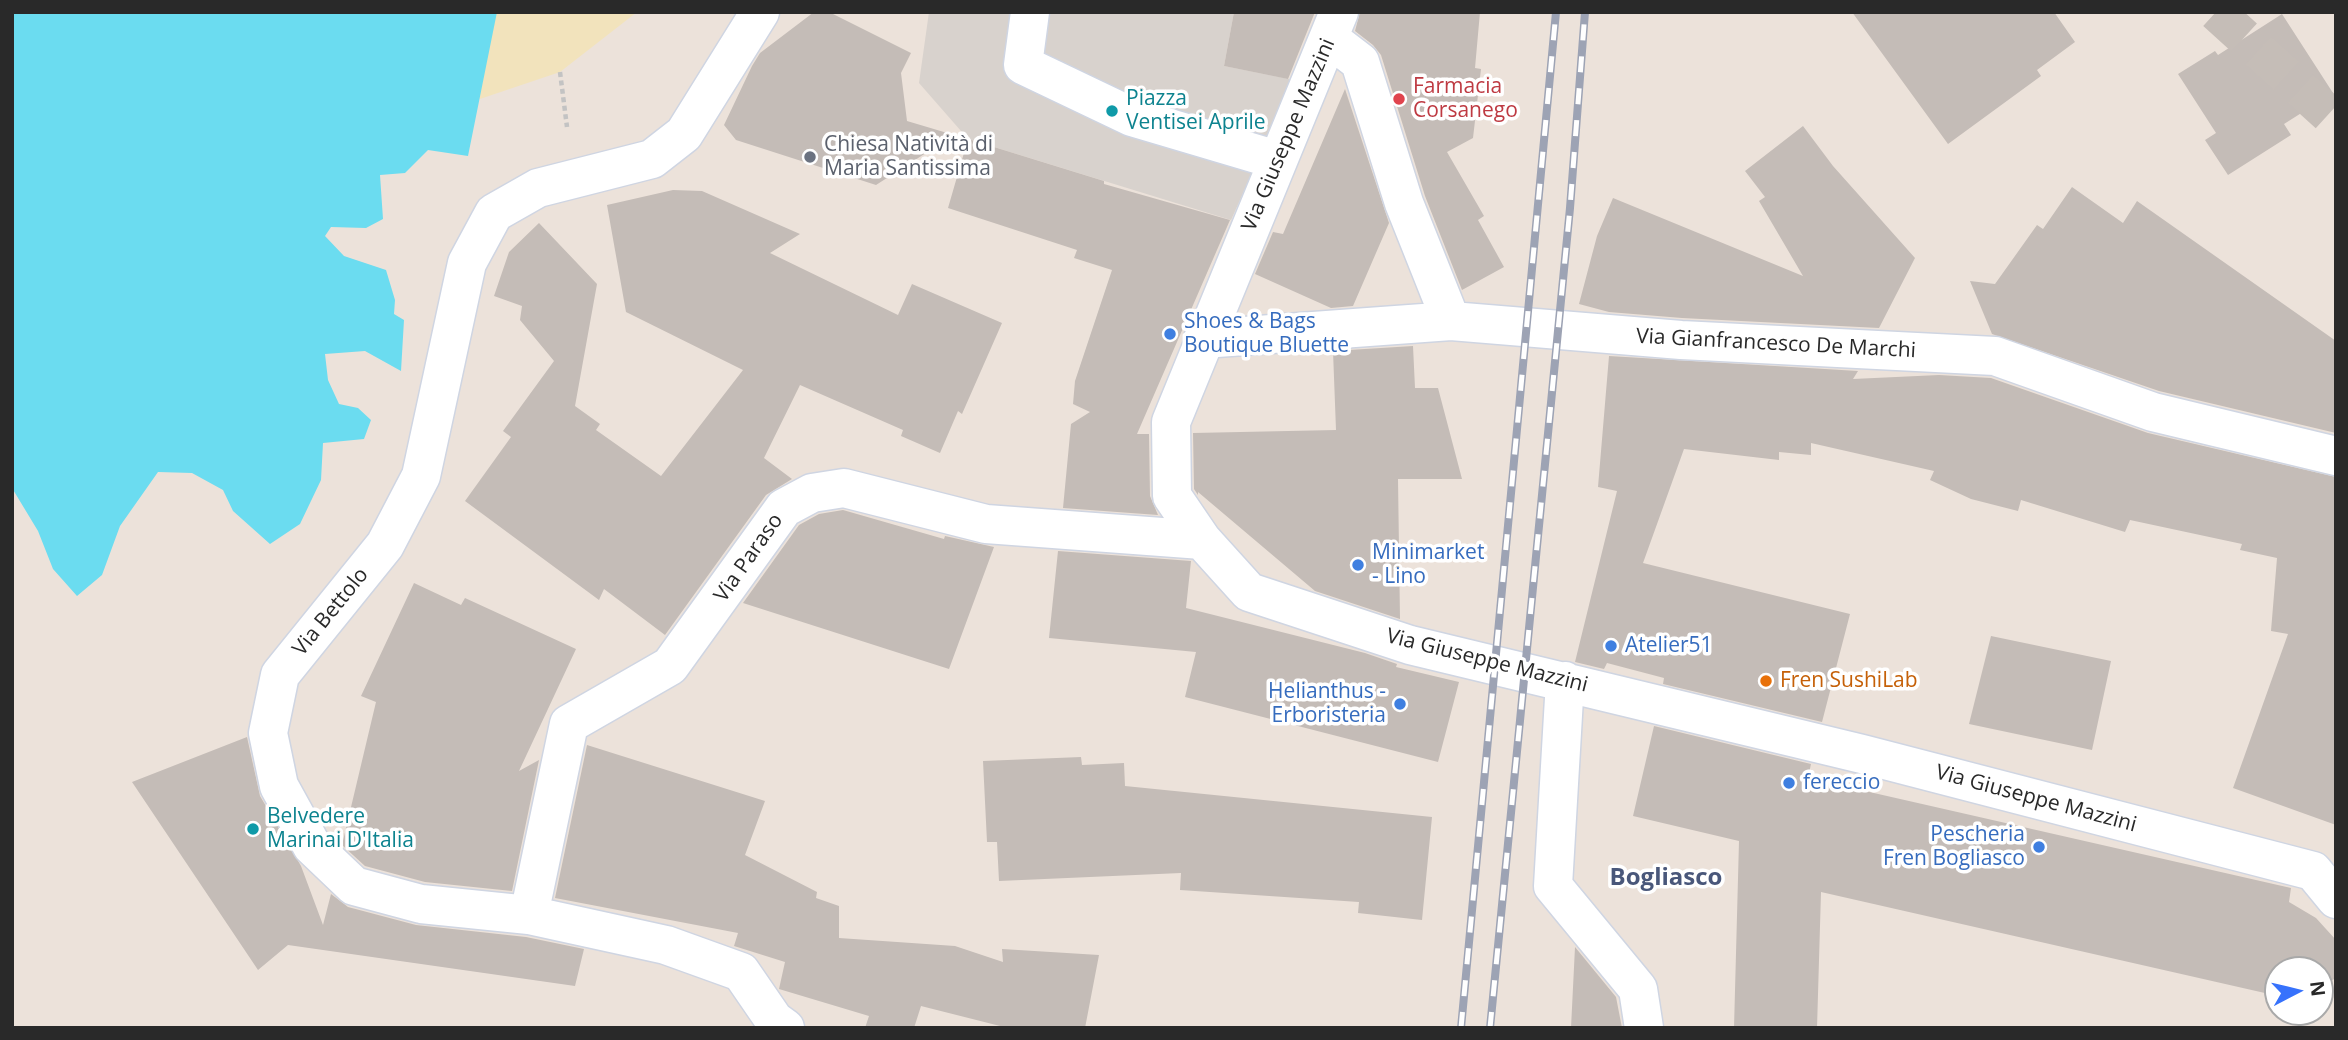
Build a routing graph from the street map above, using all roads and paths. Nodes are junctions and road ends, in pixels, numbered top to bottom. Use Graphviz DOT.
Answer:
graph roads {
  1 [pos="760,12"];
  2 [pos="1030,12"];
  3 [pos="1335,25"];
  4 [pos="560,72"];
  5 [pos="567,127"];
  6 [pos="1277,160"];
  7 [pos="1451,321"];
  8 [pos="1203,339"];
  9 [pos="2336,456"];
  10 [pos="1202,540"];
  11 [pos="1565,681"];
  12 [pos="2336,899"];
  13 [pos="529,915"];
  14 [pos="785,1028"];
  15 [pos="1644,1028"];
  1 -- 13 [label="street, Via Bettolo"];
  2 -- 6 [label="street"];
  3 -- 6 [label="street, Via Giuseppe Mazzini"];
  3 -- 7 [label="street"];
  4 -- 5 [label="path"];
  6 -- 8 [label="street, Via Giuseppe Mazzini"];
  7 -- 8 [label="street, Via Gianfrancesco De Marchi"];
  7 -- 9 [label="street, Via Gianfrancesco De Marchi"];
  8 -- 10 [label="street, Via Giuseppe Mazzini"];
  10 -- 11 [label="street, Via Giuseppe Mazzini"];
  10 -- 13 [label="street, Via Paraso"];
  11 -- 12 [label="street, Via Giuseppe Mazzini"];
  11 -- 15 [label="street"];
  13 -- 14 [label="street, Via Bettolo"];
}
